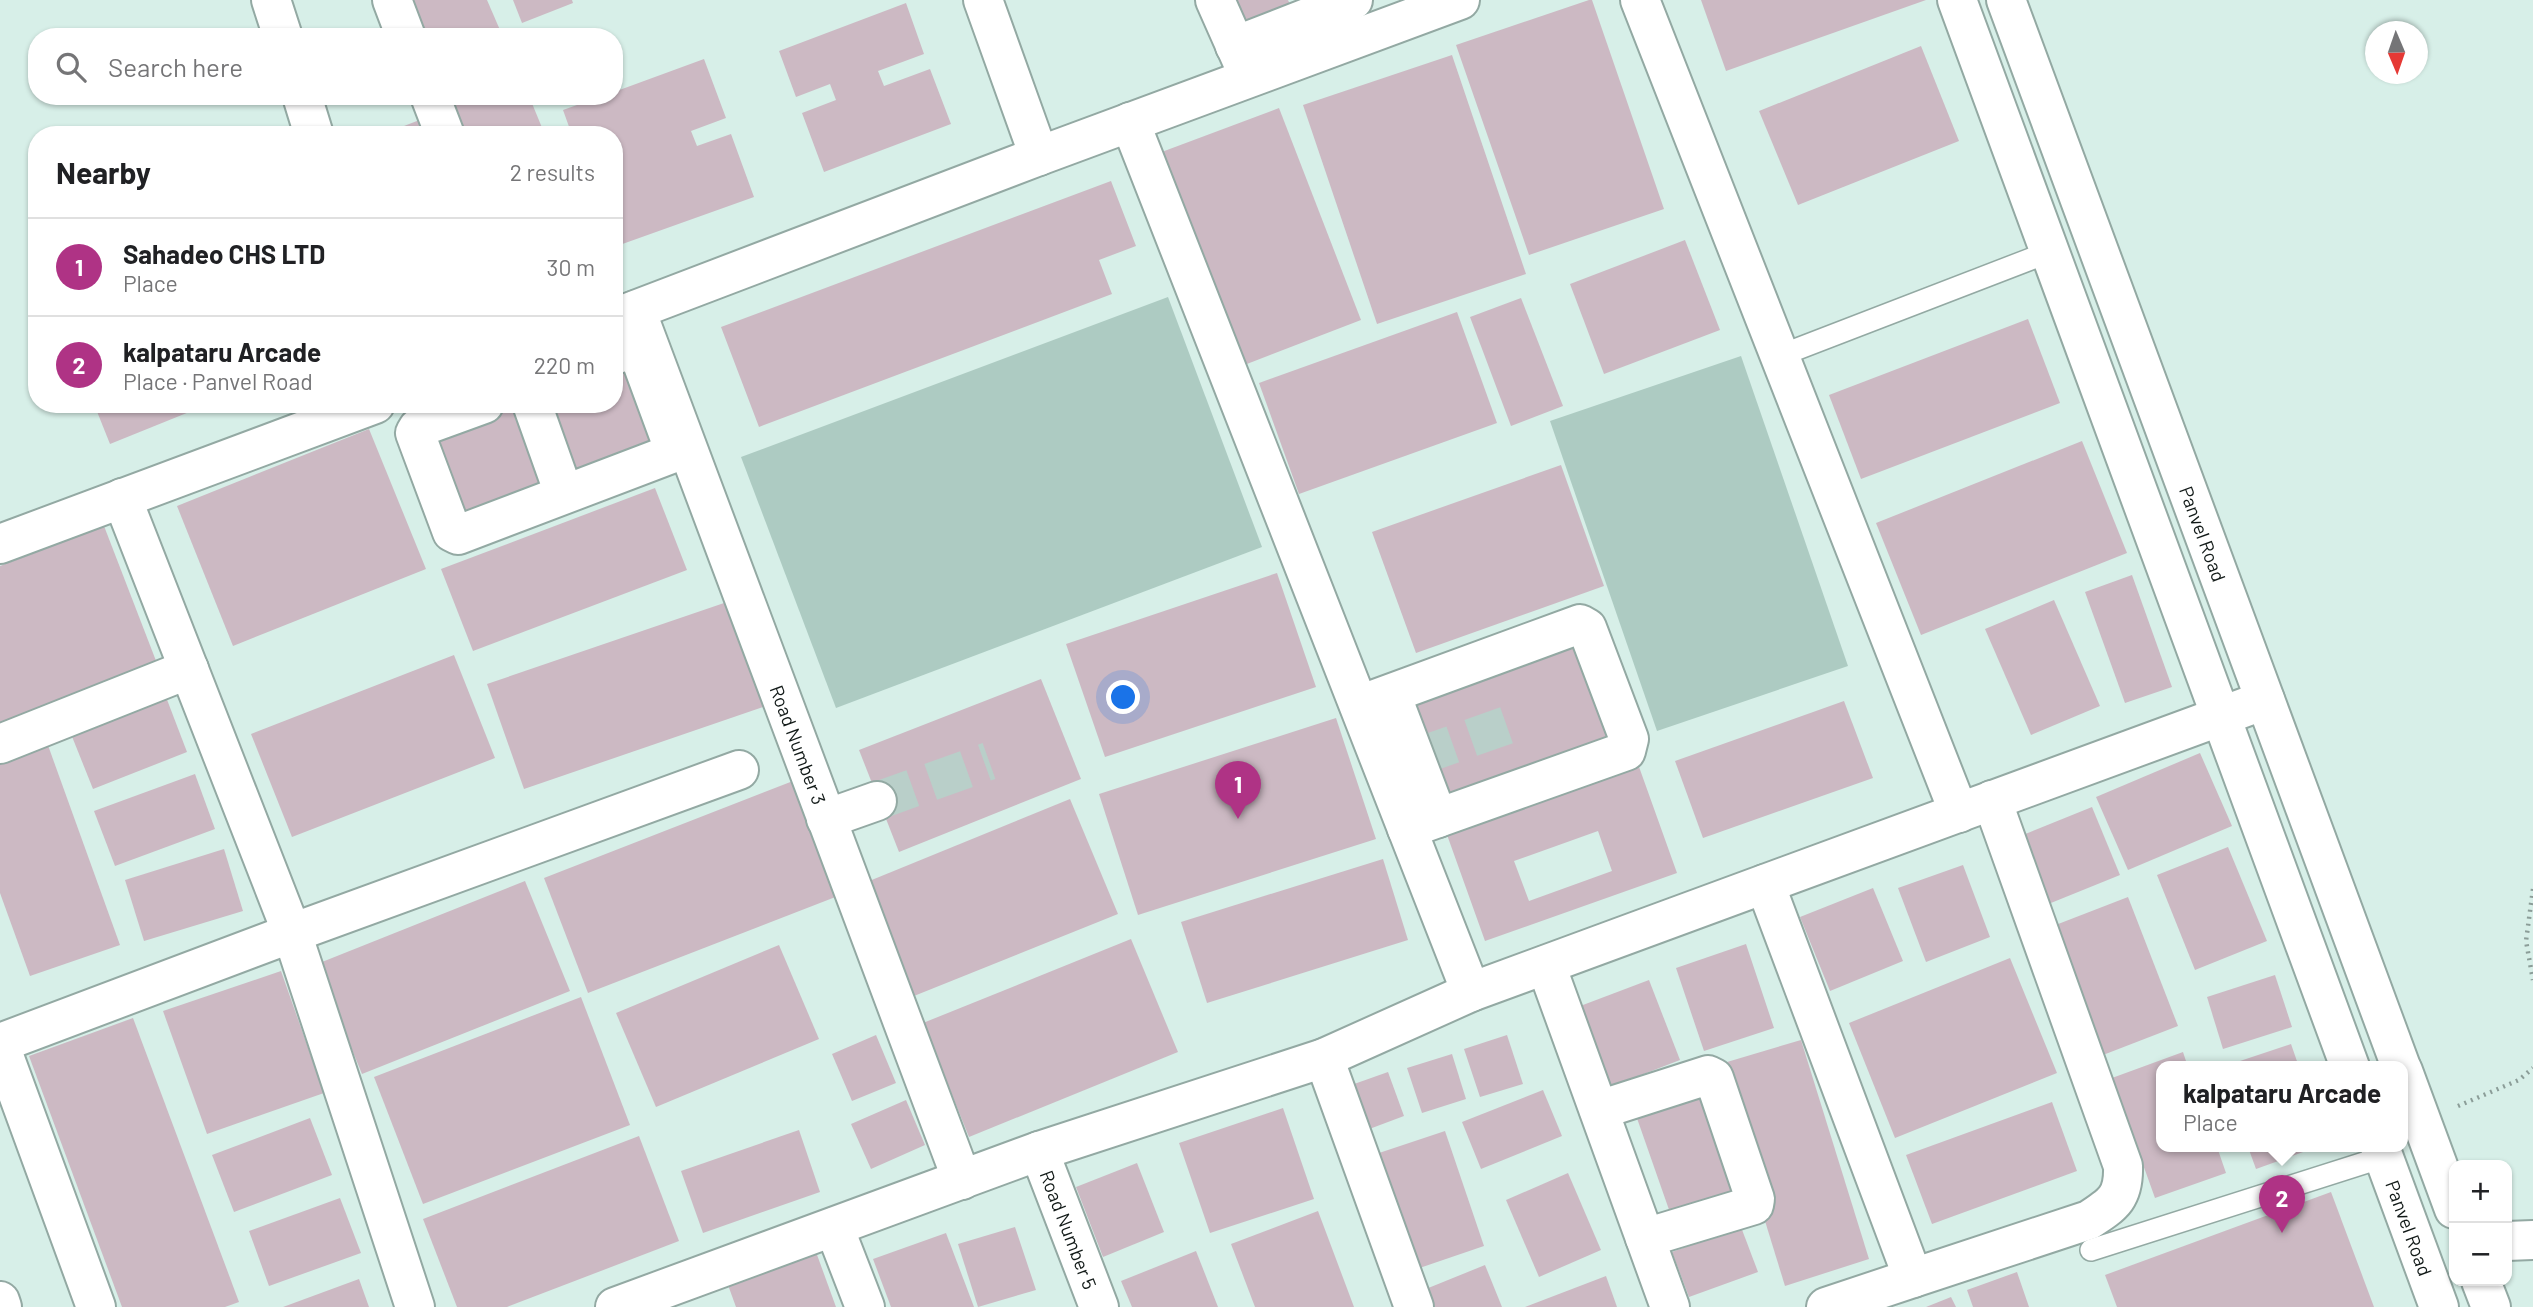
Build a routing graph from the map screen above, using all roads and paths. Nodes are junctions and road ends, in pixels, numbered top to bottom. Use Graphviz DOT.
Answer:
graph roads {
  1 [pos="271,0"];
  2 [pos="392,0"];
  3 [pos="982,0"];
  4 [pos="1215,0"];
  5 [pos="1353,0"];
  6 [pos="1460,0"];
  7 [pos="1640,0"];
  8 [pos="1957,0"];
  9 [pos="2006,0"];
  10 [pos="280,28"];
  11 [pos="403,28"];
  12 [pos="1242,62"];
  13 [pos="305,105"];
  14 [pos="433,105"];
  15 [pos="1130,122"];
  16 [pos="311,126"];
  17 [pos="442,126"];
  18 [pos="1039,156"];
  19 [pos="2049,252"];
  20 [pos="625,314"];
  21 [pos="623,352"];
  22 [pos="1779,356"];
  23 [pos="352,413"];
  24 [pos="459,413"];
  25 [pos="535,413"];
  26 [pos="564,494"];
  27 [pos="122,498"];
  28 [pos="0,544"];
  29 [pos="189,668"];
  30 [pos="1375,699"];
  31 [pos="2265,700"];
  32 [pos="2220,716"];
  33 [pos="0,744"];
  34 [pos="739,770"];
  35 [pos="877,802"];
  36 [pos="1975,806"];
  37 [pos="826,819"];
  38 [pos="1423,823"];
  39 [pos="1765,884"];
  40 [pos="2533,889"];
  41 [pos="292,933"];
  42 [pos="1546,965"];
  43 [pos="2533,980"];
  44 [pos="1471,992"];
  45 [pos="0,1044"];
  46 [pos="1324,1058"];
  47 [pos="2348,1061"];
  48 [pos="2399,1061"];
  49 [pos="2533,1068"];
  50 [pos="2408,1085"];
  51 [pos="1611,1106"];
  52 [pos="2422,1122"];
  53 [pos="14,1127"];
  54 [pos="1039,1151"];
  55 [pos="2382,1152"];
  56 [pos="962,1180"];
  57 [pos="2449,1195"];
  58 [pos="834,1227"];
  59 [pos="1657,1235"];
  60 [pos="2533,1240"];
  61 [pos="2512,1241"];
  62 [pos="2091,1250"];
  63 [pos="1913,1278"];
  64 [pos="2483,1286"];
  65 [pos="0,1301"];
  66 [pos="2,1307"];
  67 [pos="96,1307"];
  68 [pos="415,1307"];
  69 [pos="615,1307"];
  70 [pos="865,1307"];
  71 [pos="1099,1307"];
  72 [pos="1414,1307"];
  73 [pos="1670,1307"];
  74 [pos="1826,1307"];
  75 [pos="2439,1307"];
  76 [pos="2490,1307"];
  1 -- 10 [label="street"];
  2 -- 11 [label="street"];
  3 -- 18 [label="street"];
  4 -- 12 [label="street"];
  5 -- 12 [label="street"];
  6 -- 12 [label="street"];
  7 -- 22 [label="street"];
  8 -- 19 [label="street"];
  9 -- 31 [label="street, Panvel Road"];
  12 -- 15 [label="street"];
  13 -- 16 [label="street"];
  14 -- 17 [label="street"];
  15 -- 18 [label="street"];
  15 -- 30 [label="street"];
  18 -- 20 [label="street"];
  19 -- 22 [label="lane"];
  19 -- 32 [label="street"];
  20 -- 37 [label="street, Road Number 3"];
  21 -- 26 [label="street"];
  22 -- 36 [label="street"];
  23 -- 27 [label="street"];
  24 -- 26 [label="street"];
  25 -- 26 [label="street"];
  27 -- 28 [label="street"];
  27 -- 29 [label="street"];
  29 -- 33 [label="street"];
  29 -- 41 [label="street"];
  30 -- 38 [label="street"];
  30 -- 38 [label="street"];
  31 -- 32 [label="street"];
  31 -- 48 [label="street, Panvel Road"];
  32 -- 36 [label="street"];
  32 -- 47 [label="street"];
  34 -- 41 [label="street"];
  35 -- 37 [label="street"];
  36 -- 39 [label="street"];
  36 -- 63 [label="street"];
  37 -- 56 [label="street, Road Number 3"];
  38 -- 44 [label="street"];
  39 -- 42 [label="street"];
  39 -- 63 [label="street"];
  40 -- 43 [label="path"];
  41 -- 45 [label="street"];
  41 -- 68 [label="street"];
  42 -- 44 [label="street"];
  42 -- 51 [label="street"];
  44 -- 46 [label="street"];
  45 -- 53 [label="street"];
  46 -- 54 [label="street"];
  46 -- 72 [label="street"];
  49 -- 52 [label="path"];
  50 -- 52 [label="street, Panvel Road"];
  51 -- 59 [label="street"];
  51 -- 59 [label="street"];
  52 -- 57 [label="street, Panvel Road"];
  53 -- 67 [label="street"];
  54 -- 56 [label="street"];
  54 -- 71 [label="street, Road Number 5"];
  55 -- 62 [label="lane"];
  55 -- 75 [label="street, Panvel Road"];
  56 -- 58 [label="street"];
  58 -- 69 [label="street"];
  58 -- 70 [label="street"];
  59 -- 73 [label="street"];
  60 -- 61 [label="street"];
  63 -- 74 [label="street"];
  64 -- 76 [label="street"];
  65 -- 66 [label="street"];
}
